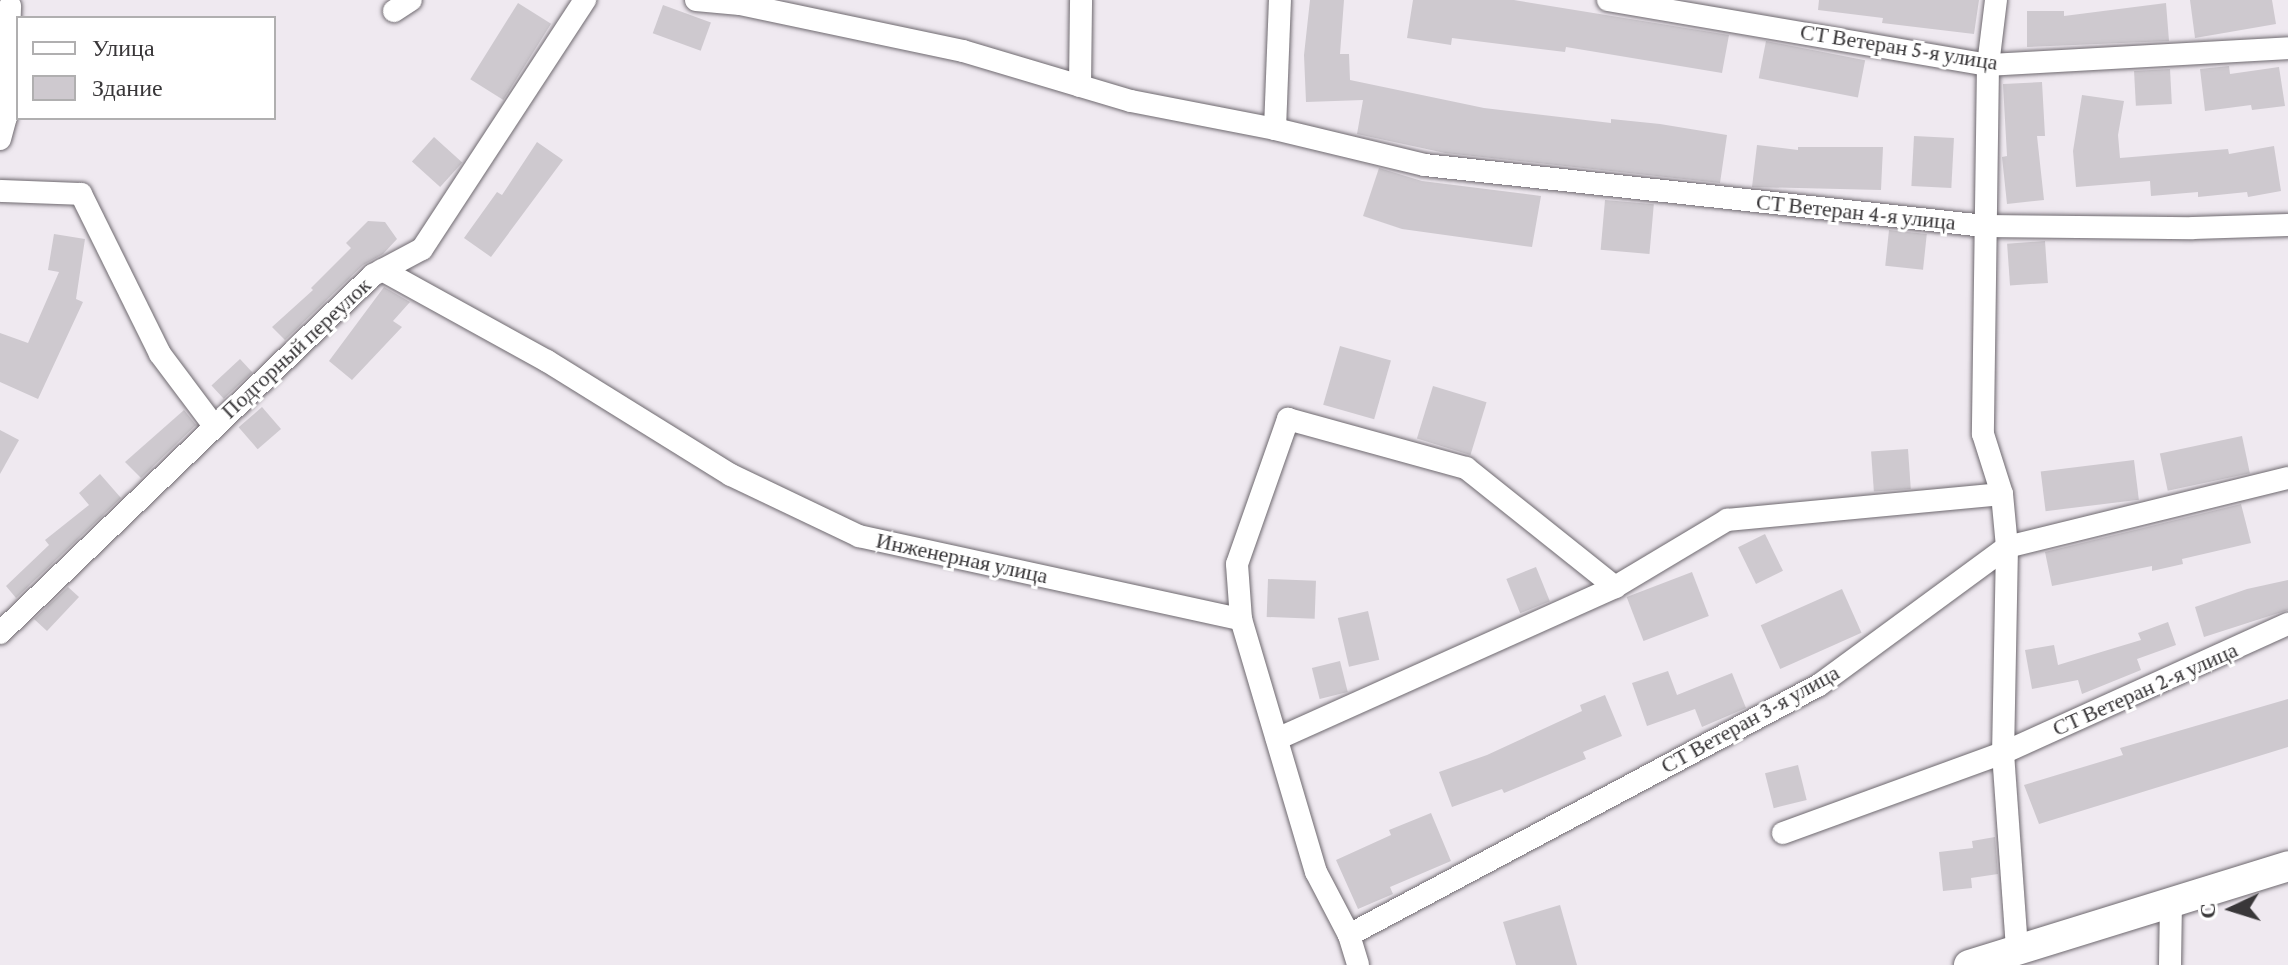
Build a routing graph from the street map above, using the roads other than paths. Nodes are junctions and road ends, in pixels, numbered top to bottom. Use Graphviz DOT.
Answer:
graph roads {
  1 [pos="585,0"];
  2 [pos="696,0"];
  3 [pos="1081,0"];
  4 [pos="1280,0"];
  5 [pos="1608,0"];
  6 [pos="1996,0"];
  7 [pos="10,6"];
  8 [pos="2288,48"];
  9 [pos="1988,65"];
  10 [pos="1080,86"];
  11 [pos="1275,129"];
  12 [pos="0,139"];
  13 [pos="0,191"];
  14 [pos="2288,225"];
  15 [pos="1985,226"];
  16 [pos="382,270"];
  17 [pos="214,426"];
  18 [pos="2288,478"];
  19 [pos="2002,494"];
  20 [pos="2007,547"];
  21 [pos="1615,587"];
  22 [pos="1241,619"];
  23 [pos="2288,624"];
  24 [pos="0,633"];
  25 [pos="1277,739"];
  26 [pos="2003,753"];
  27 [pos="1783,833"];
  28 [pos="2288,866"];
  29 [pos="2171,902"];
  30 [pos="1349,935"];
  31 [pos="2017,949"];
  32 [pos="1972,964"];
  33 [pos="1358,965"];
  34 [pos="2170,965"];
  1 -- 16 [label="street, Подгорный переулок"];
  2 -- 10 [label="street, СТ Ветеран 4-я улица"];
  3 -- 10 [label="street"];
  4 -- 11 [label="street"];
  5 -- 9 [label="street, СТ Ветеран 5-я улица"];
  6 -- 9 [label="street"];
  7 -- 12 [label="street"];
  8 -- 9 [label="street, СТ Ветеран 5-я улица"];
  9 -- 15 [label="street"];
  10 -- 11 [label="street, СТ Ветеран 4-я улица"];
  11 -- 15 [label="street, СТ Ветеран 4-я улица"];
  13 -- 17 [label="street"];
  14 -- 15 [label="street, СТ Ветеран 4-я улица"];
  15 -- 19 [label="street"];
  16 -- 17 [label="street, Подгорный переулок"];
  16 -- 22 [label="street, Инженерная улица"];
  17 -- 24 [label="street, Подгорный переулок"];
  18 -- 20 [label="street, СТ Ветеран 3-я улица"];
  19 -- 20 [label="street"];
  19 -- 21 [label="street"];
  20 -- 26 [label="street"];
  20 -- 30 [label="street, СТ Ветеран 3-я улица"];
  21 -- 22 [label="street"];
  21 -- 25 [label="street"];
  22 -- 25 [label="street"];
  23 -- 26 [label="street, СТ Ветеран 2-я улица"];
  25 -- 30 [label="street"];
  26 -- 27 [label="street, СТ Ветеран 2-я улица"];
  26 -- 31 [label="street"];
  28 -- 29 [label="main road"];
  29 -- 31 [label="main road"];
  29 -- 34 [label="street"];
  30 -- 33 [label="street"];
  31 -- 32 [label="main road"];
}
